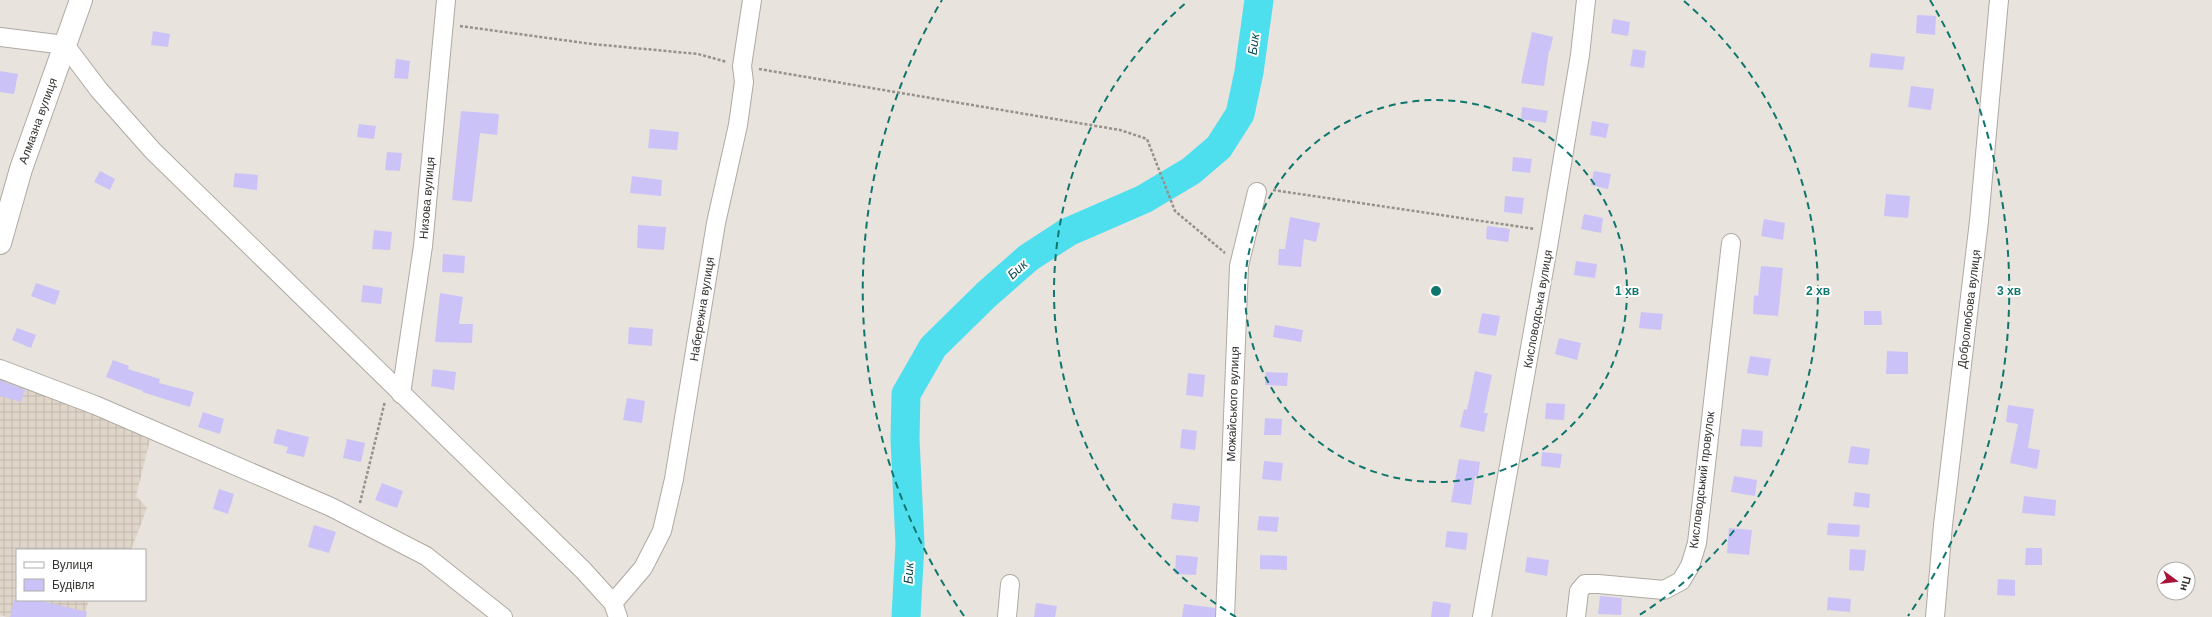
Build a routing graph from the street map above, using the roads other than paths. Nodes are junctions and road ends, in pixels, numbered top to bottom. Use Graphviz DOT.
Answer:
graph roads {
  1 [pos="81,0"];
  2 [pos="446,0"];
  3 [pos="752,0"];
  4 [pos="1586,0"];
  5 [pos="1999,0"];
  6 [pos="0,38"];
  7 [pos="65,45"];
  8 [pos="1257,192"];
  9 [pos="0,243"];
  10 [pos="1731,243"];
  11 [pos="0,369"];
  12 [pos="395,389"];
  13 [pos="1010,584"];
  14 [pos="615,610"];
  15 [pos="503,617"];
  16 [pos="1007,617"];
  17 [pos="1224,617"];
  18 [pos="1482,617"];
  19 [pos="1576,617"];
  20 [pos="1935,617"];
  1 -- 7 [label="main road, Алмазна вулиця"];
  2 -- 12 [label="street, Низова вулиця"];
  3 -- 14 [label="street, Набережна вулиця"];
  4 -- 18 [label="street, Кисловодська вулиця"];
  5 -- 20 [label="street, Добролюбова вулиця"];
  6 -- 7 [label="street"];
  7 -- 9 [label="main road, Алмазна вулиця"];
  7 -- 12 [label="street"];
  8 -- 17 [label="street, Можайського вулиця"];
  10 -- 19 [label="street, Кисловодський провулок"];
  11 -- 15 [label="street"];
  12 -- 14 [label="street"];
  13 -- 16 [label="street"];
}
